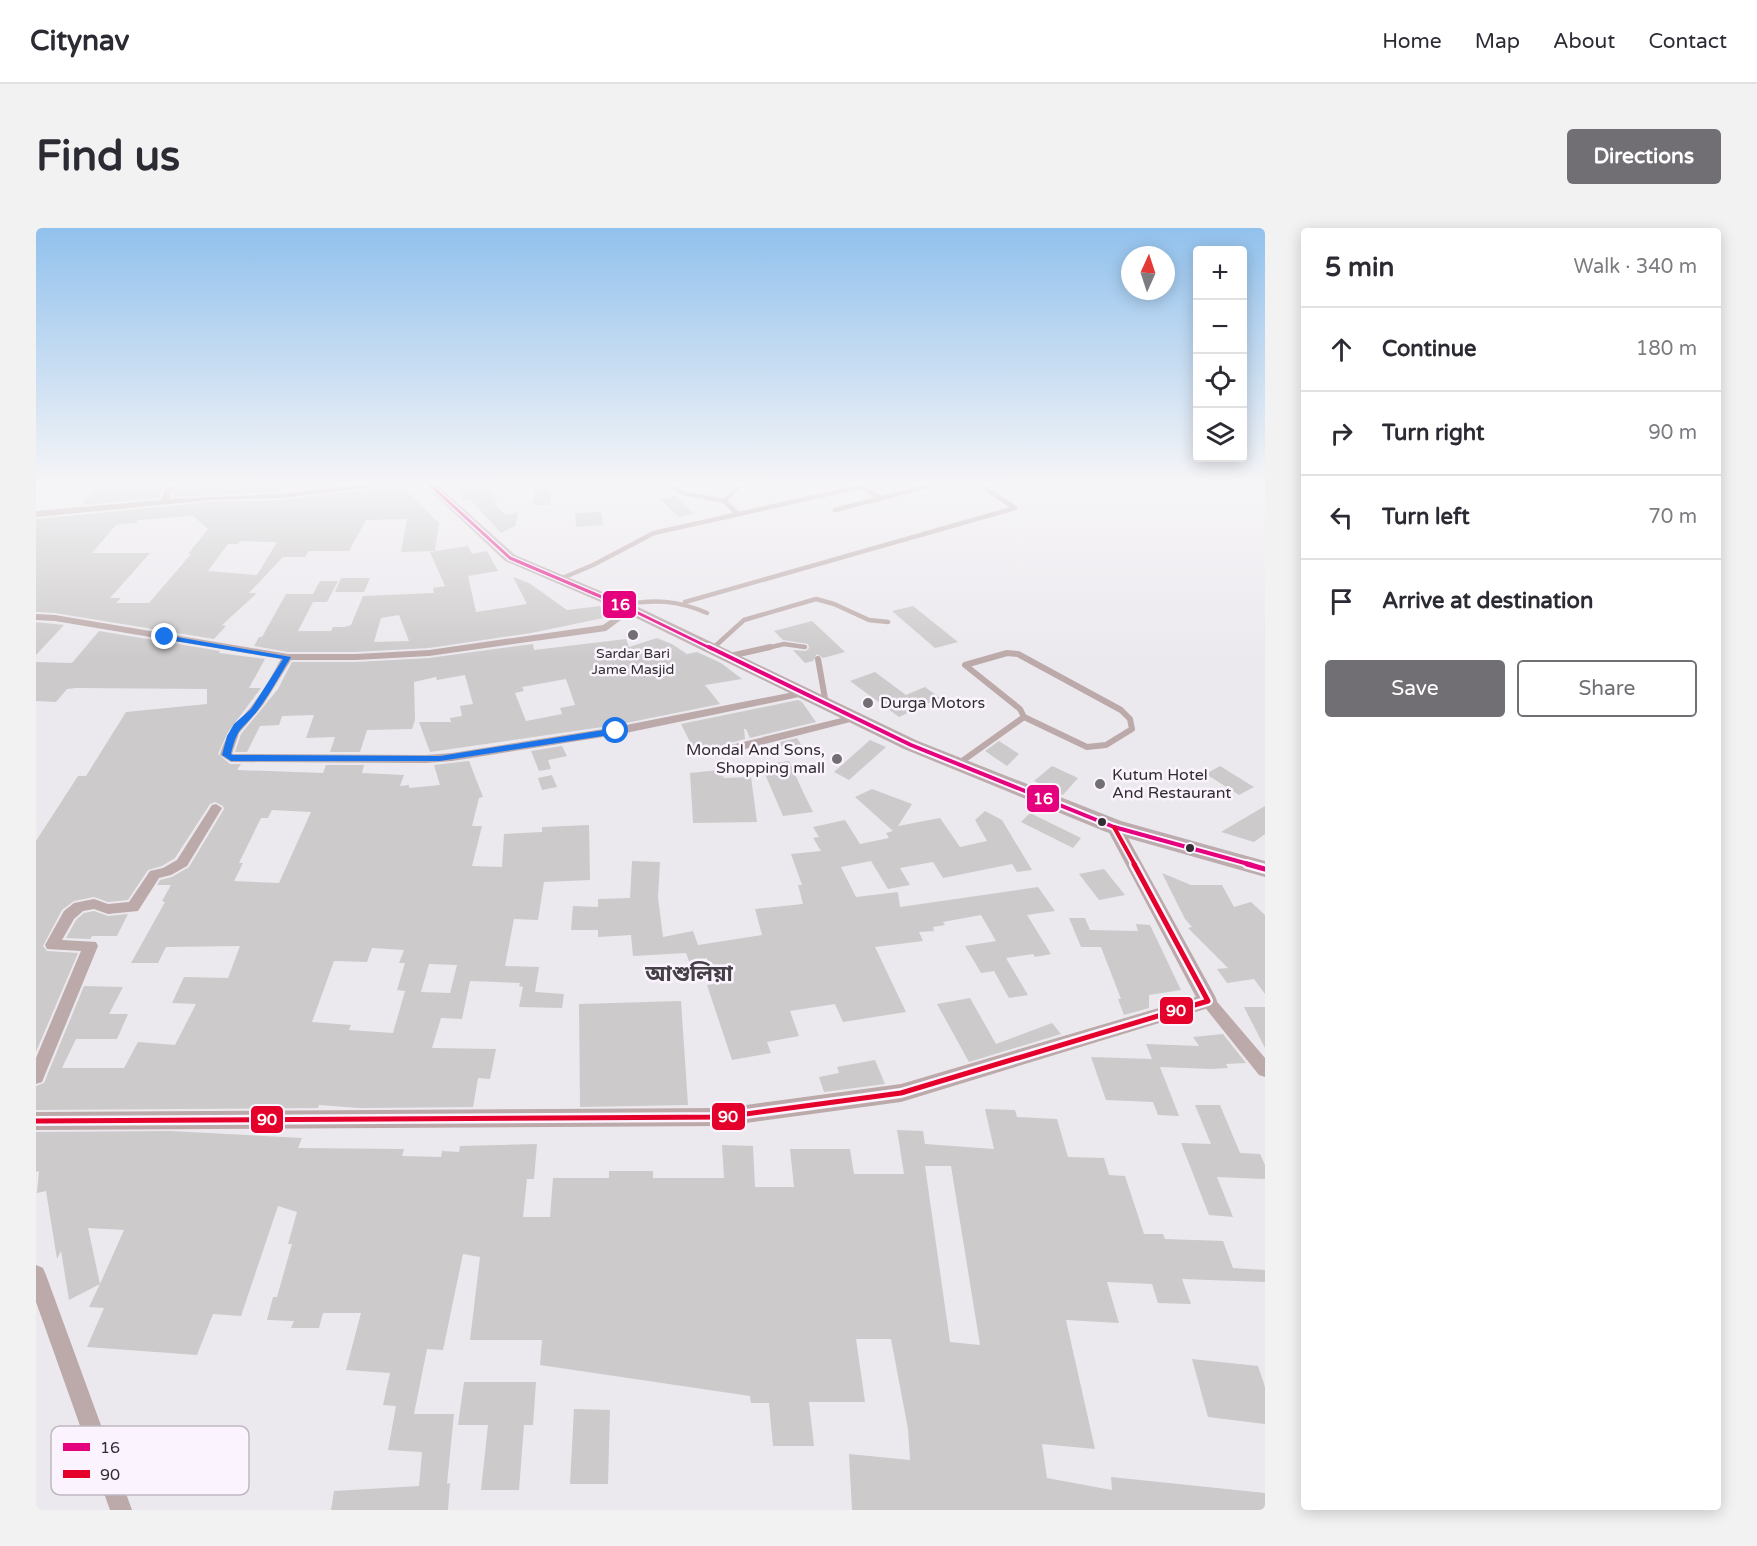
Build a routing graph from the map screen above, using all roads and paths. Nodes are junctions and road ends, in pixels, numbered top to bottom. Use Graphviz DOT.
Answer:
graph roads {
  1 [pos="491,541"];
  2 [pos="638,541"];
  3 [pos="900,541"];
  4 [pos="560,579"];
  5 [pos="685,602"];
  6 [pos="626,607"];
  7 [pos="707,613"];
  8 [pos="36,617"];
  9 [pos="888,622"];
  10 [pos="805,647"];
  11 [pos="720,652"];
  12 [pos="288,657"];
  13 [pos="818,659"];
  14 [pos="804,693"];
  15 [pos="826,704"];
  16 [pos="1024,717"];
  17 [pos="854,718"];
  18 [pos="714,753"];
  19 [pos="958,764"];
  20 [pos="216,808"];
  21 [pos="1114,828"];
  22 [pos="1257,868"];
  23 [pos="1265,888"];
  24 [pos="1208,1001"];
  25 [pos="1265,1070"];
  26 [pos="36,1077"];
  27 [pos="36,1121"];
  28 [pos="36,1275"];
  29 [pos="91,1426"];
  30 [pos="116,1495"];
  31 [pos="121,1510"];
  1 -- 4 [label="highway"];
  2 -- 4 [label="lane"];
  3 -- 5 [label="lane"];
  4 -- 6 [label="highway"];
  5 -- 6 [label="lane"];
  5 -- 7 [label="lane"];
  6 -- 11 [label="highway"];
  6 -- 12 [label="street"];
  8 -- 12 [label="street"];
  9 -- 11 [label="lane"];
  10 -- 11 [label="lane"];
  11 -- 14 [label="highway"];
  12 -- 14 [label="street"];
  13 -- 15 [label="lane"];
  14 -- 15 [label="highway"];
  15 -- 17 [label="highway"];
  16 -- 16 [label="lane"];
  16 -- 19 [label="lane"];
  17 -- 18 [label="street"];
  17 -- 19 [label="highway"];
  19 -- 21 [label="highway"];
  20 -- 26 [label="street"];
  21 -- 22 [label="highway"];
  21 -- 24 [label="street"];
  22 -- 23 [label="highway"];
  24 -- 25 [label="street"];
  24 -- 27 [label="street"];
  28 -- 29 [label="street"];
  30 -- 31 [label="street"];
}
